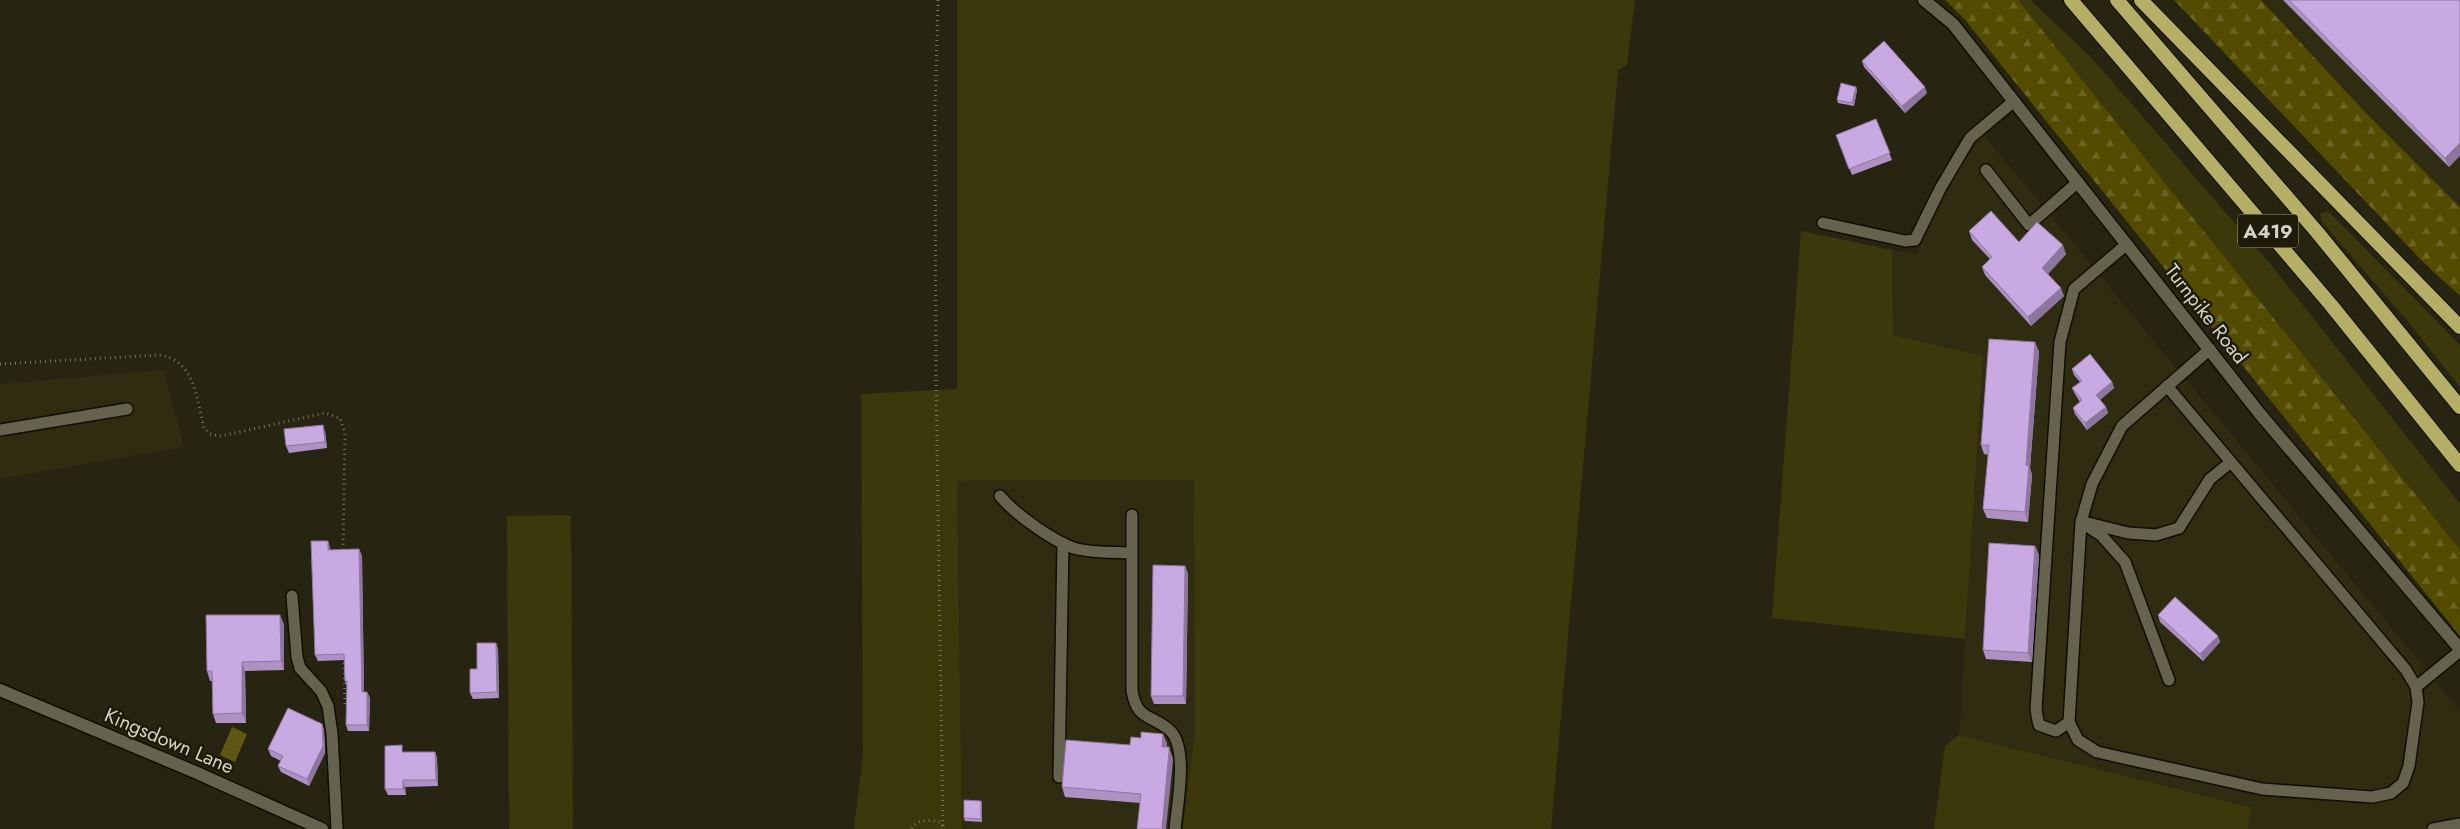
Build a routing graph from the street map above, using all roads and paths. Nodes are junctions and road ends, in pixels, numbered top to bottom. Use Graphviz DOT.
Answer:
graph roads {
  1 [pos="938,0"];
  2 [pos="1924,0"];
  3 [pos="2071,0"];
  4 [pos="2116,0"];
  5 [pos="2141,0"];
  6 [pos="2014,101"];
  7 [pos="1986,170"];
  8 [pos="2078,182"];
  9 [pos="1823,223"];
  10 [pos="2127,244"];
  11 [pos="2460,327"];
  12 [pos="2210,349"];
  13 [pos="0,364"];
  14 [pos="2168,386"];
  15 [pos="2460,407"];
  16 [pos="127,409"];
  17 [pos="0,430"];
  18 [pos="2232,462"];
  19 [pos="2460,465"];
  20 [pos="1000,496"];
  21 [pos="1132,515"];
  22 [pos="2081,522"];
  23 [pos="1062,543"];
  24 [pos="1132,552"];
  25 [pos="344,554"];
  26 [pos="292,596"];
  27 [pos="344,650"];
  28 [pos="2460,650"];
  29 [pos="2169,680"];
  30 [pos="2416,687"];
  31 [pos="0,690"];
  32 [pos="345,707"];
  33 [pos="2069,722"];
  34 [pos="1059,776"];
  35 [pos="2460,824"];
  36 [pos="943,828"];
  37 [pos="322,829"];
  38 [pos="337,829"];
  39 [pos="912,829"];
  40 [pos="1175,829"];
  41 [pos="2433,829"];
  1 -- 36 [label="path"];
  2 -- 6 [label="street, Turnpike Road"];
  3 -- 19 [label="highway, A419"];
  4 -- 15 [label="highway, A419"];
  5 -- 11 [label="highway"];
  6 -- 8 [label="street, Turnpike Road"];
  6 -- 9 [label="lane"];
  7 -- 8 [label="lane"];
  8 -- 10 [label="street, Turnpike Road"];
  10 -- 12 [label="street, Turnpike Road"];
  10 -- 33 [label="lane"];
  12 -- 14 [label="lane"];
  12 -- 28 [label="street, Turnpike Road"];
  13 -- 25 [label="path"];
  14 -- 18 [label="lane"];
  14 -- 22 [label="lane"];
  16 -- 17 [label="lane"];
  18 -- 22 [label="lane"];
  18 -- 30 [label="lane"];
  20 -- 23 [label="lane"];
  21 -- 24 [label="lane"];
  22 -- 29 [label="lane"];
  22 -- 33 [label="lane"];
  23 -- 24 [label="lane"];
  23 -- 34 [label="lane"];
  24 -- 40 [label="lane"];
  26 -- 38 [label="lane"];
  27 -- 32 [label="path"];
  28 -- 30 [label="lane"];
  30 -- 33 [label="lane"];
  31 -- 37 [label="street, Kingsdown Lane"];
  35 -- 41 [label="lane"];
  36 -- 39 [label="path"];
}
